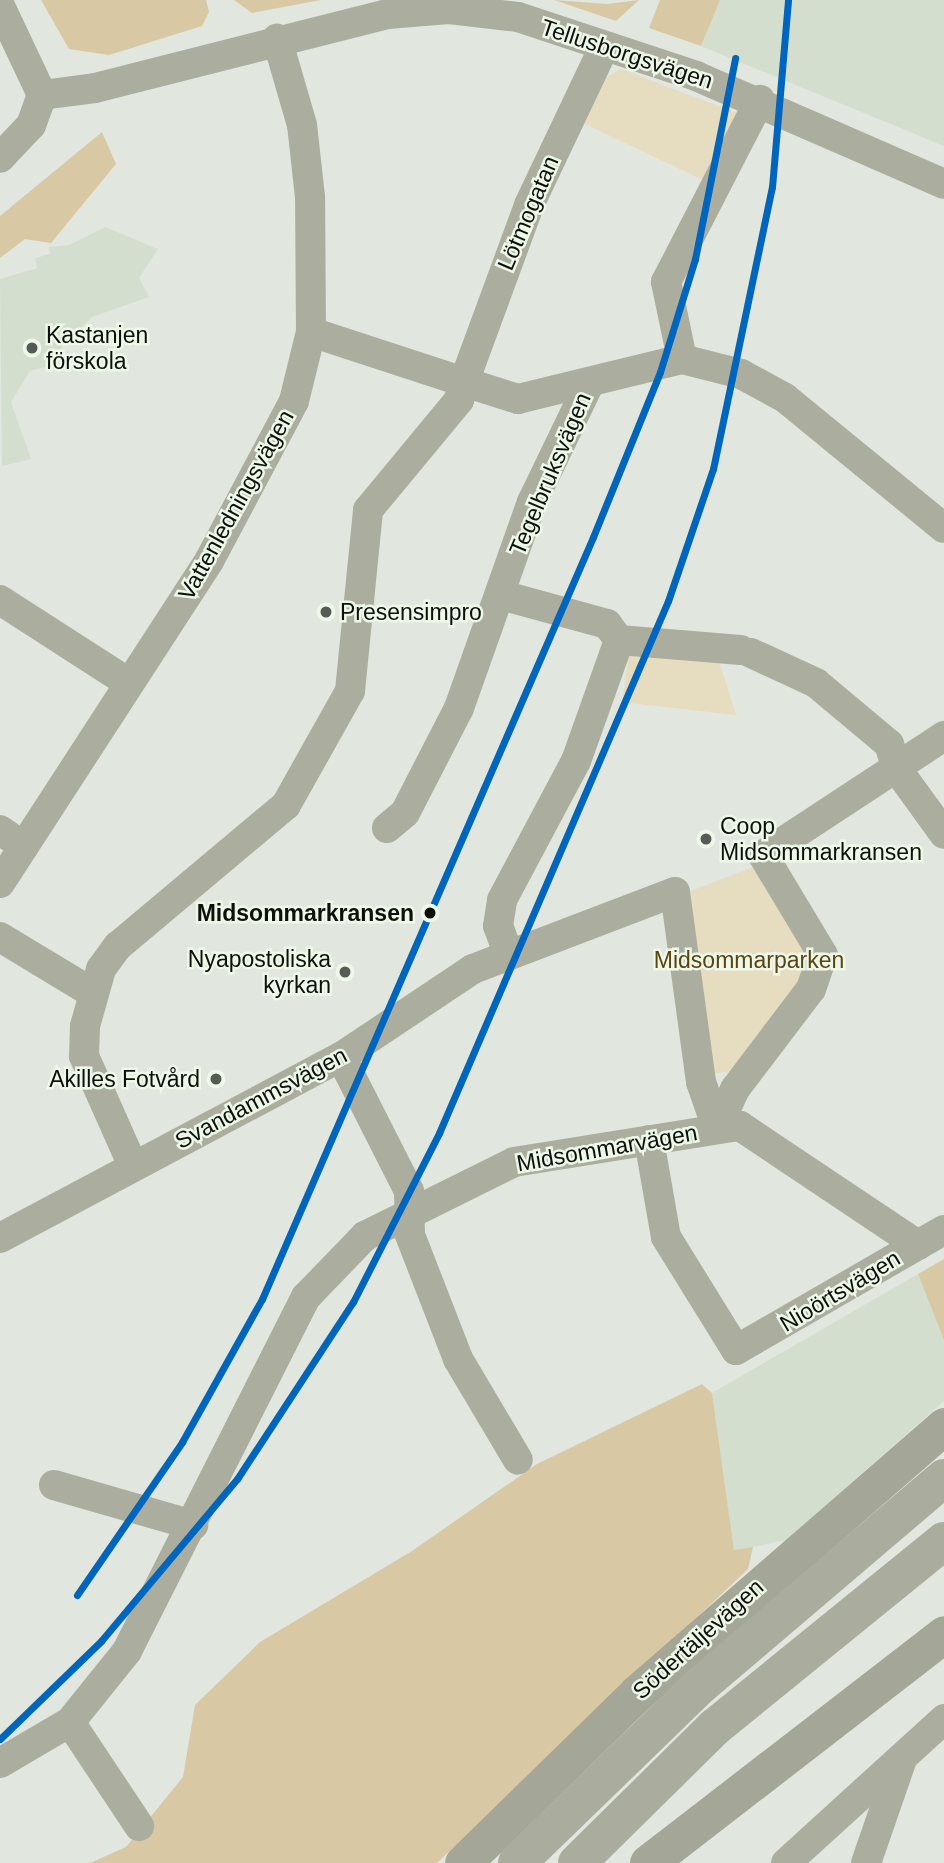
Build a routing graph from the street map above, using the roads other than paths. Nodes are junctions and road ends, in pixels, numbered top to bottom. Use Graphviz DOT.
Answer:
graph roads {
  1 [pos="0,6"];
  2 [pos="277,39"];
  3 [pos="603,48"];
  4 [pos="42,95"];
  5 [pos="760,100"];
  6 [pos="0,158"];
  7 [pos="944,184"];
  8 [pos="311,332"];
  9 [pos="682,359"];
  10 [pos="464,382"];
  11 [pos="589,384"];
  12 [pos="944,528"];
  13 [pos="500,595"];
  14 [pos="0,600"];
  15 [pos="619,640"];
  16 [pos="130,683"];
  17 [pos="944,736"];
  18 [pos="897,769"];
  19 [pos="387,828"];
  20 [pos="944,834"];
  21 [pos="12,838"];
  22 [pos="0,883"];
  23 [pos="0,937"];
  24 [pos="508,953"];
  25 [pos="93,993"];
  26 [pos="341,1057"];
  27 [pos="717,1128"];
  28 [pos="649,1140"];
  29 [pos="133,1166"];
  30 [pos="411,1212"];
  31 [pos="944,1230"];
  32 [pos="0,1238"];
  33 [pos="918,1245"];
  34 [pos="944,1426"];
  35 [pos="518,1460"];
  36 [pos="941,1480"];
  37 [pos="54,1485"];
  38 [pos="193,1525"];
  39 [pos="944,1541"];
  40 [pos="944,1634"];
  41 [pos="944,1719"];
  42 [pos="70,1722"];
  43 [pos="902,1758"];
  44 [pos="0,1763"];
  45 [pos="139,1826"];
  46 [pos="463,1863"];
  47 [pos="517,1863"];
  48 [pos="577,1863"];
  49 [pos="648,1863"];
  50 [pos="786,1863"];
  51 [pos="866,1863"];
  1 -- 4 [label="street"];
  2 -- 3 [label="street, Tellusborgsvägen"];
  2 -- 4 [label="street, Tellusborgsvägen"];
  2 -- 8 [label="street, Vattenledningsvägen"];
  3 -- 5 [label="street, Tellusborgsvägen"];
  3 -- 10 [label="street, Lötmogatan"];
  4 -- 6 [label="street"];
  5 -- 7 [label="street, Tellusborgsvägen"];
  5 -- 9 [label="street"];
  8 -- 10 [label="street, Tegelbruksvägen"];
  8 -- 16 [label="street, Vattenledningsvägen"];
  9 -- 11 [label="street, Tegelbruksvägen"];
  9 -- 12 [label="street, Tegelbruksvägen"];
  10 -- 11 [label="street, Tegelbruksvägen"];
  10 -- 25 [label="street"];
  11 -- 13 [label="street, Tegelbruksvägen"];
  13 -- 15 [label="street"];
  13 -- 19 [label="street, Tegelbruksvägen"];
  14 -- 16 [label="street"];
  15 -- 18 [label="street"];
  15 -- 24 [label="street"];
  16 -- 21 [label="street, Vattenledningsvägen"];
  17 -- 18 [label="street"];
  18 -- 20 [label="street"];
  18 -- 27 [label="street"];
  21 -- 22 [label="street, Vattenledningsvägen"];
  23 -- 25 [label="street"];
  24 -- 26 [label="street, Svandammsvägen"];
  24 -- 27 [label="street, Svandammsvägen"];
  25 -- 29 [label="street"];
  26 -- 29 [label="street, Svandammsvägen"];
  26 -- 30 [label="street"];
  27 -- 28 [label="street, Midsommarvägen"];
  27 -- 33 [label="street, Midsommarvägen"];
  28 -- 30 [label="street, Midsommarvägen"];
  28 -- 33 [label="street, Nioörtsvägen"];
  29 -- 32 [label="street, Svandammsvägen"];
  30 -- 35 [label="street"];
  30 -- 38 [label="street, Midsommarvägen"];
  31 -- 33 [label="street, Nioörtsvägen"];
  34 -- 46 [label="main road, Södertäljevägen"];
  36 -- 47 [label="highway, Södertäljevägen"];
  37 -- 38 [label="street"];
  38 -- 42 [label="street, Midsommarvägen"];
  39 -- 48 [label="highway"];
  40 -- 49 [label="main road"];
  41 -- 43 [label="street"];
  42 -- 44 [label="street, Midsommarvägen"];
  42 -- 45 [label="street"];
  43 -- 50 [label="street"];
  43 -- 51 [label="street"];
}
